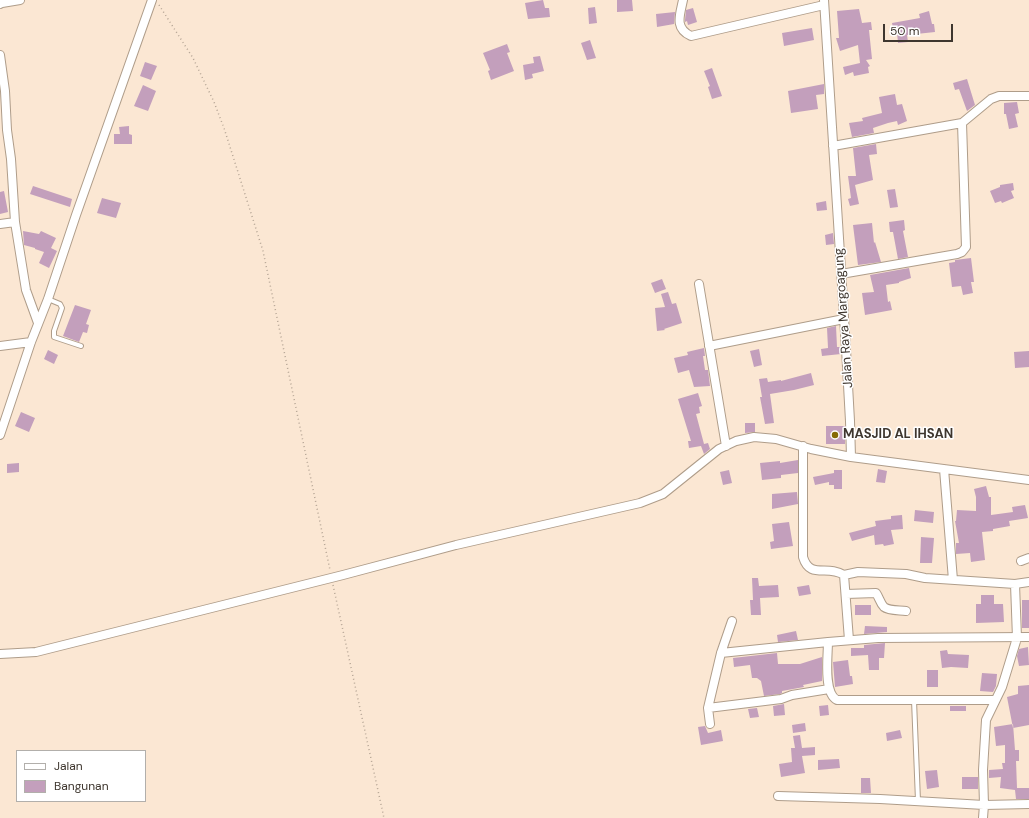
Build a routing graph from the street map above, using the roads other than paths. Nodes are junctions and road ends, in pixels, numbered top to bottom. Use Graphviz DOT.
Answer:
graph roads {
  1 [pos="20,0"];
  2 [pos="152,0"];
  3 [pos="683,0"];
  4 [pos="824,2"];
  5 [pos="0,4"];
  6 [pos="0,55"];
  7 [pos="1029,96"];
  8 [pos="962,123"];
  9 [pos="833,146"];
  10 [pos="15,222"];
  11 [pos="0,224"];
  12 [pos="841,274"];
  13 [pos="699,284"];
  14 [pos="48,299"];
  15 [pos="844,319"];
  16 [pos="38,323"];
  17 [pos="31,342"];
  18 [pos="0,346"];
  19 [pos="81,346"];
  20 [pos="709,346"];
  21 [pos="0,435"];
  22 [pos="726,446"];
  23 [pos="803,446"];
  24 [pos="851,457"];
  25 [pos="944,469"];
  26 [pos="1029,480"];
  27 [pos="844,575"];
  28 [pos="953,580"];
  29 [pos="1029,582"];
  30 [pos="1015,584"];
  31 [pos="846,594"];
  32 [pos="906,611"];
  33 [pos="732,621"];
  34 [pos="1029,637"];
  35 [pos="1017,638"];
  36 [pos="849,640"];
  37 [pos="828,642"];
  38 [pos="721,653"];
  39 [pos="0,654"];
  40 [pos="829,688"];
  41 [pos="914,700"];
  42 [pos="995,700"];
  43 [pos="708,708"];
  44 [pos="710,724"];
  45 [pos="778,796"];
  46 [pos="918,801"];
  47 [pos="1029,804"];
  48 [pos="984,805"];
  49 [pos="983,818"];
  1 -- 5 [label="street"];
  2 -- 14 [label="street"];
  3 -- 4 [label="street"];
  4 -- 9 [label="street, Jalan Raya Margoagung"];
  6 -- 10 [label="street"];
  7 -- 8 [label="street"];
  8 -- 9 [label="street"];
  8 -- 12 [label="street"];
  9 -- 12 [label="street, Jalan Raya Margoagung"];
  10 -- 11 [label="street"];
  10 -- 16 [label="street"];
  12 -- 15 [label="street, Jalan Raya Margoagung"];
  13 -- 20 [label="street"];
  14 -- 16 [label="street"];
  14 -- 19 [label="lane"];
  15 -- 20 [label="street"];
  15 -- 24 [label="street, Jalan Raya Margoagung"];
  16 -- 17 [label="street"];
  17 -- 18 [label="street"];
  17 -- 21 [label="street"];
  20 -- 22 [label="street"];
  22 -- 23 [label="street"];
  22 -- 39 [label="street"];
  23 -- 24 [label="street"];
  23 -- 27 [label="street"];
  24 -- 25 [label="street"];
  25 -- 26 [label="street"];
  25 -- 28 [label="street"];
  27 -- 28 [label="street"];
  27 -- 31 [label="street"];
  28 -- 30 [label="street"];
  29 -- 30 [label="street"];
  30 -- 35 [label="street"];
  31 -- 32 [label="street"];
  31 -- 36 [label="street"];
  33 -- 38 [label="street"];
  34 -- 35 [label="street"];
  35 -- 36 [label="street"];
  35 -- 42 [label="street"];
  36 -- 37 [label="street"];
  37 -- 38 [label="street"];
  37 -- 40 [label="street"];
  38 -- 43 [label="street"];
  40 -- 41 [label="street"];
  40 -- 43 [label="street"];
  41 -- 42 [label="street"];
  41 -- 46 [label="lane"];
  42 -- 48 [label="street"];
  43 -- 44 [label="street"];
  45 -- 46 [label="street"];
  46 -- 48 [label="street"];
  47 -- 48 [label="street"];
  48 -- 49 [label="street"];
}
